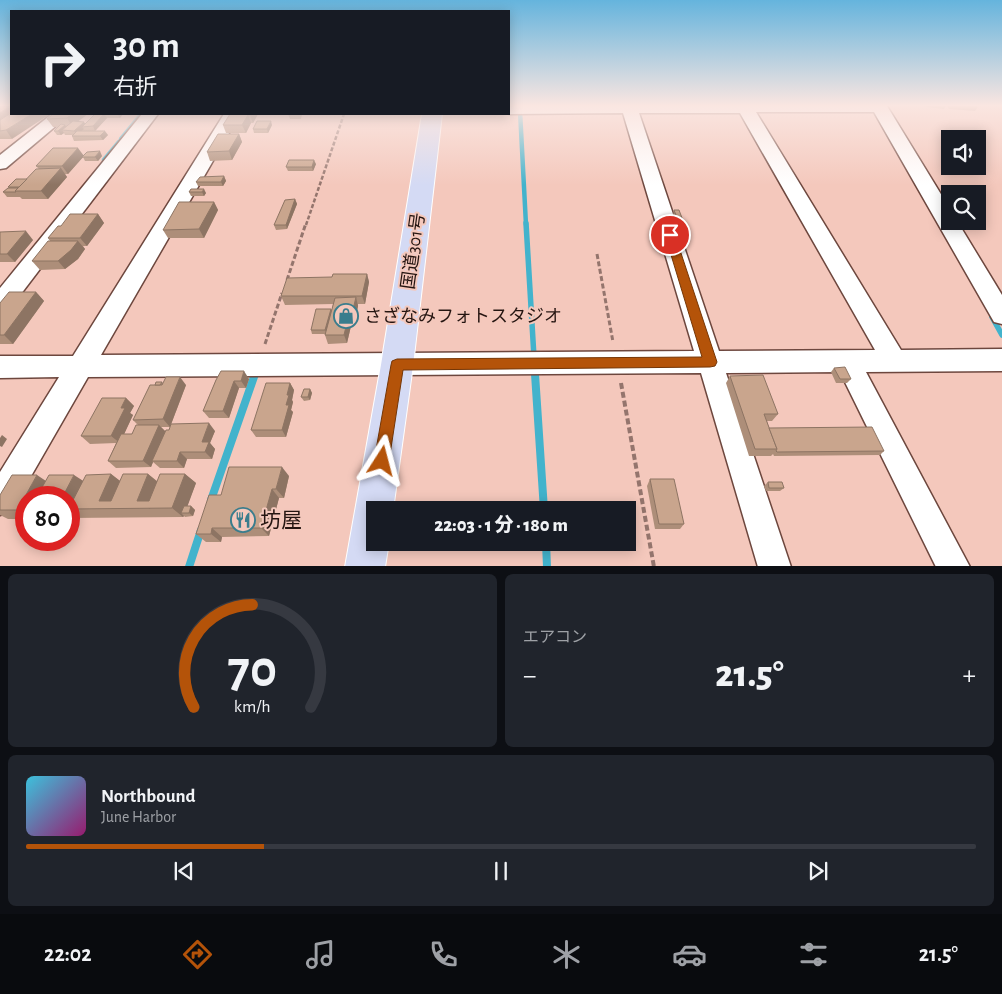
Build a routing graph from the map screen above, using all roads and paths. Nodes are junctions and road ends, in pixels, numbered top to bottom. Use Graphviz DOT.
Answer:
graph roads {
  1 [pos="39,132"];
  2 [pos="136,132"];
  3 [pos="221,132"];
  4 [pos="338,132"];
  5 [pos="429,132"];
  6 [pos="637,132"];
  7 [pos="760,132"];
  8 [pos="894,132"];
  9 [pos="0,164"];
  10 [pos="597,254"];
  11 [pos="286,282"];
  12 [pos="283,291"];
  13 [pos="0,305"];
  14 [pos="1002,315"];
  15 [pos="1002,360"];
  16 [pos="847,361"];
  17 [pos="894,361"];
  18 [pos="710,362"];
  19 [pos="617,363"];
  20 [pos="397,365"];
  21 [pos="258,366"];
  22 [pos="80,367"];
  23 [pos="0,368"];
  24 [pos="0,500"];
  25 [pos="365,566"];
  26 [pos="654,566"];
  27 [pos="775,566"];
  28 [pos="954,566"];
  1 -- 9 [label="street"];
  2 -- 13 [label="street"];
  3 -- 22 [label="street"];
  4 -- 11 [label="path"];
  5 -- 20 [label="highway, 国道301号"];
  6 -- 18 [label="street"];
  7 -- 17 [label="street"];
  8 -- 14 [label="street"];
  10 -- 19 [label="path"];
  12 -- 21 [label="path"];
  15 -- 17 [label="street"];
  16 -- 17 [label="street"];
  16 -- 18 [label="street"];
  16 -- 28 [label="street"];
  18 -- 19 [label="street"];
  18 -- 27 [label="street"];
  19 -- 20 [label="street"];
  19 -- 26 [label="path"];
  20 -- 21 [label="street"];
  20 -- 25 [label="highway, 国道301号"];
  21 -- 22 [label="street"];
  22 -- 23 [label="street"];
  22 -- 24 [label="street"];
}
